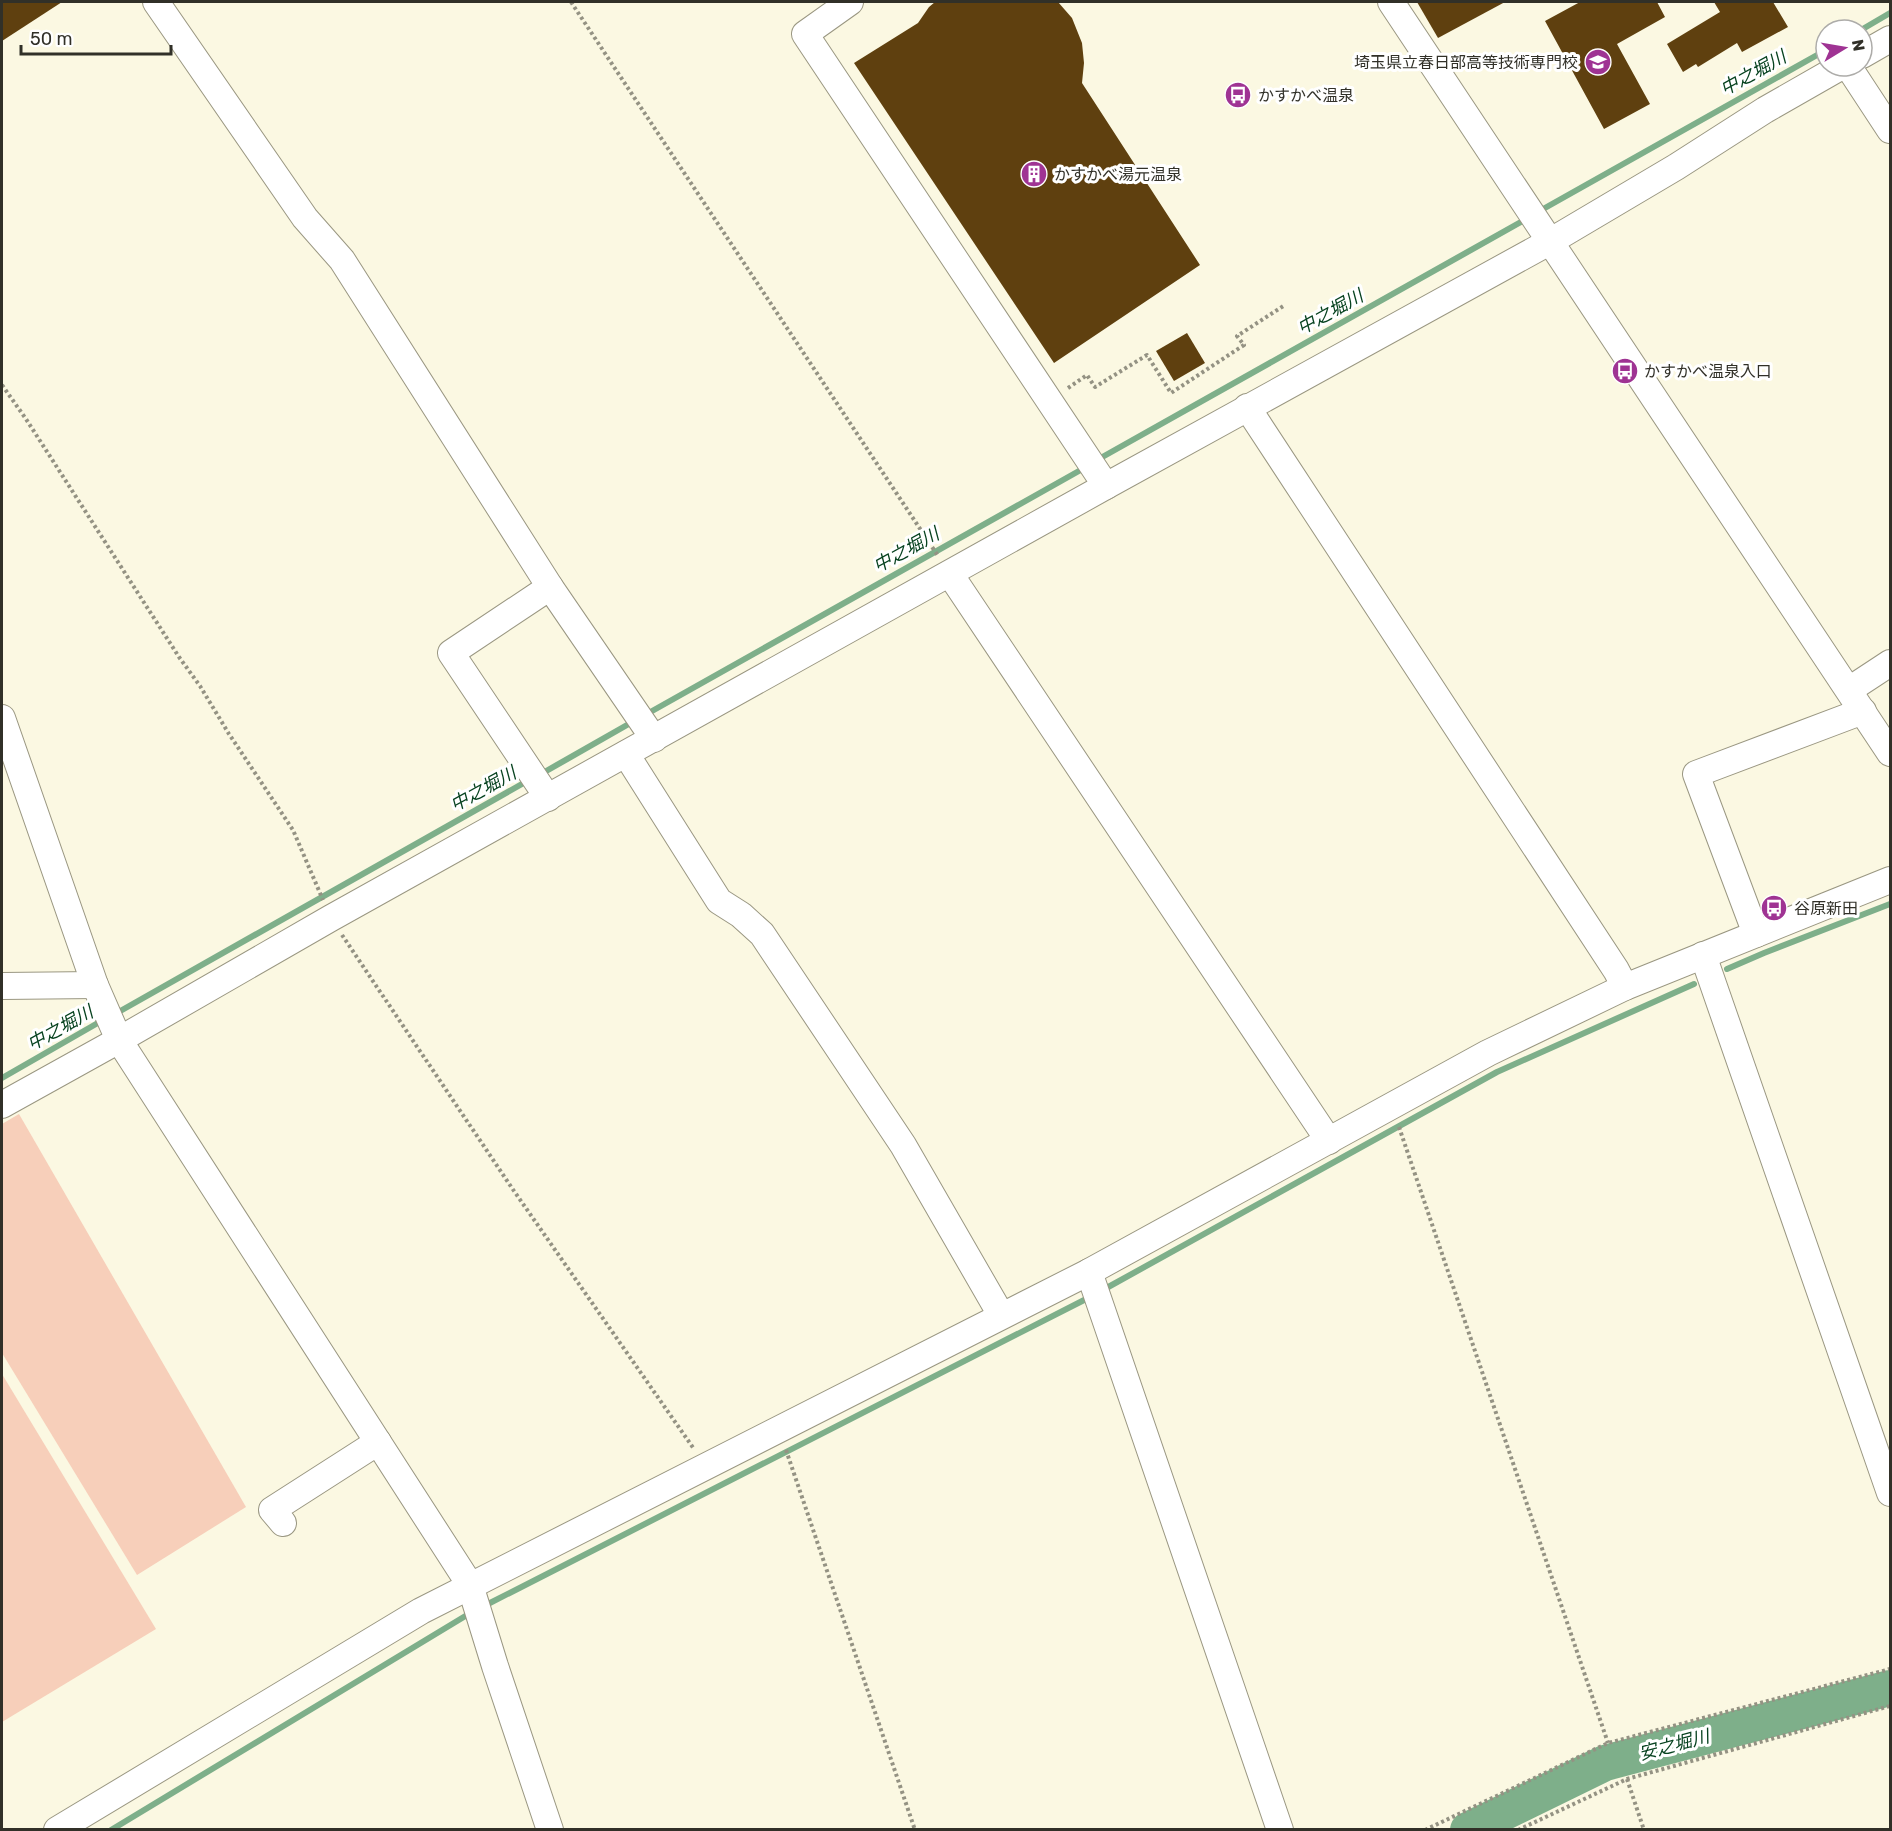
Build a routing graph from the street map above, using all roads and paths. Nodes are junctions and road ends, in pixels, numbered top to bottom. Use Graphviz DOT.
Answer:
graph roads {
  1 [pos="156,2"];
  2 [pos="571,2"];
  3 [pos="850,2"];
  4 [pos="1391,2"];
  5 [pos="1890,39"];
  6 [pos="1874,48"];
  7 [pos="1821,78"];
  8 [pos="1856,78"];
  9 [pos="1890,130"];
  10 [pos="1551,241"];
  11 [pos="1286,305"];
  12 [pos="2,385"];
  13 [pos="1050,401"];
  14 [pos="1247,408"];
  15 [pos="1097,471"];
  16 [pos="950,574"];
  17 [pos="550,587"];
  18 [pos="1890,663"];
  19 [pos="1849,690"];
  20 [pos="1863,711"];
  21 [pos="2,718"];
  22 [pos="654,738"];
  23 [pos="1890,753"];
  24 [pos="626,754"];
  25 [pos="548,798"];
  26 [pos="1890,880"];
  27 [pos="331,918"];
  28 [pos="1756,934"];
  29 [pos="1703,955"];
  30 [pos="2,986"];
  31 [pos="1625,987"];
  32 [pos="99,995"];
  33 [pos="116,1035"];
  34 [pos="2,1105"];
  35 [pos="1403,1139"];
  36 [pos="1329,1141"];
  37 [pos="1090,1276"];
  38 [pos="1001,1315"];
  39 [pos="378,1442"];
  40 [pos="791,1464"];
  41 [pos="705,1465"];
  42 [pos="1890,1493"];
  43 [pos="283,1523"];
  44 [pos="472,1590"];
  45 [pos="1890,1670"];
  46 [pos="1890,1706"];
  47 [pos="1608,1743"];
  48 [pos="1627,1779"];
  49 [pos="57,1830"];
  50 [pos="550,1830"];
  51 [pos="915,1830"];
  52 [pos="1280,1830"];
  53 [pos="1425,1830"];
  54 [pos="1518,1830"];
  55 [pos="1644,1830"];
  1 -- 17 [label="street"];
  2 -- 16 [label="path"];
  3 -- 13 [label="street"];
  4 -- 10 [label="street"];
  5 -- 6 [label="street"];
  7 -- 10 [label="street"];
  8 -- 9 [label="street"];
  10 -- 14 [label="street"];
  10 -- 19 [label="street"];
  11 -- 13 [label="path"];
  12 -- 27 [label="path"];
  13 -- 15 [label="street"];
  14 -- 15 [label="street"];
  14 -- 31 [label="street"];
  15 -- 16 [label="street"];
  16 -- 22 [label="street"];
  16 -- 36 [label="street"];
  17 -- 22 [label="street"];
  17 -- 25 [label="street"];
  18 -- 19 [label="street"];
  19 -- 20 [label="street"];
  20 -- 23 [label="street"];
  20 -- 28 [label="street"];
  21 -- 32 [label="street"];
  22 -- 24 [label="street"];
  24 -- 25 [label="street"];
  24 -- 38 [label="street"];
  25 -- 27 [label="street"];
  26 -- 28 [label="street"];
  27 -- 33 [label="street"];
  27 -- 41 [label="path"];
  28 -- 29 [label="street"];
  29 -- 31 [label="street"];
  29 -- 42 [label="street"];
  30 -- 32 [label="street"];
  31 -- 36 [label="street"];
  32 -- 33 [label="street"];
  33 -- 34 [label="street"];
  33 -- 39 [label="street"];
  35 -- 47 [label="path"];
  36 -- 37 [label="street"];
  37 -- 38 [label="street"];
  37 -- 52 [label="street"];
  38 -- 41 [label="street"];
  39 -- 43 [label="street"];
  39 -- 44 [label="street"];
  40 -- 51 [label="path"];
  41 -- 44 [label="street"];
  44 -- 49 [label="street"];
  44 -- 50 [label="street"];
  45 -- 47 [label="path"];
  46 -- 48 [label="path"];
  47 -- 53 [label="path"];
  48 -- 54 [label="path"];
  48 -- 55 [label="path"];
}
